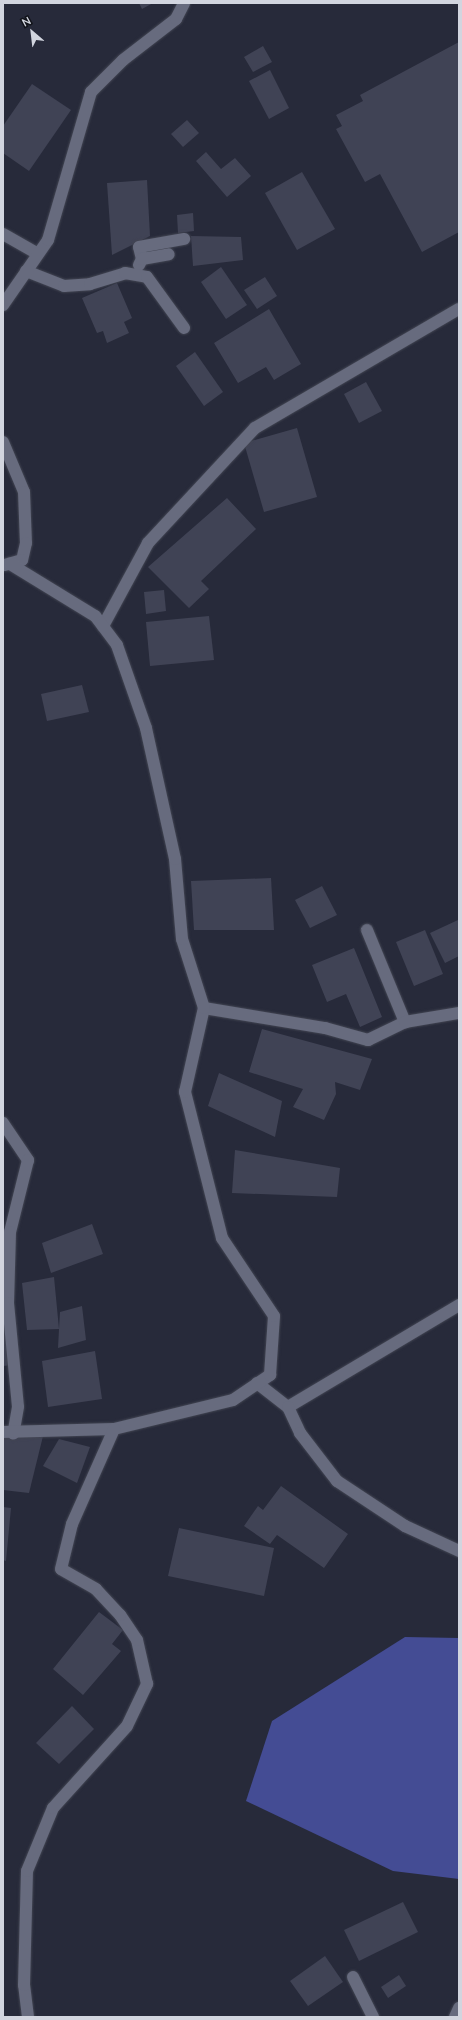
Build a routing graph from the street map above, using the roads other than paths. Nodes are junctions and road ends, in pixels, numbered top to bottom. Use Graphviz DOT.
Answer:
graph roads {
  1 [pos="184,3"];
  2 [pos="3,234"];
  3 [pos="184,239"];
  4 [pos="38,254"];
  5 [pos="169,254"];
  6 [pos="142,260"];
  7 [pos="26,271"];
  8 [pos="132,274"];
  9 [pos="3,305"];
  10 [pos="459,309"];
  11 [pos="184,328"];
  12 [pos="3,442"];
  13 [pos="6,565"];
  14 [pos="103,626"];
  15 [pos="367,930"];
  16 [pos="204,1008"];
  17 [pos="459,1013"];
  18 [pos="405,1022"];
  19 [pos="3,1123"];
  20 [pos="459,1305"];
  21 [pos="256,1383"];
  22 [pos="288,1407"];
  23 [pos="114,1429"];
  24 [pos="8,1433"];
  25 [pos="459,1551"];
  26 [pos="353,1978"];
  27 [pos="459,2008"];
  28 [pos="28,2017"];
  29 [pos="373,2017"];
  30 [pos="455,2017"];
  1 -- 4 [label="street"];
  2 -- 4 [label="street"];
  3 -- 6 [label="street"];
  4 -- 7 [label="street"];
  5 -- 6 [label="street"];
  6 -- 8 [label="street"];
  7 -- 8 [label="street"];
  7 -- 9 [label="street"];
  8 -- 11 [label="street"];
  10 -- 14 [label="street"];
  12 -- 13 [label="street"];
  13 -- 14 [label="street"];
  14 -- 16 [label="street"];
  15 -- 18 [label="street"];
  16 -- 18 [label="street"];
  16 -- 21 [label="street"];
  17 -- 18 [label="street"];
  19 -- 24 [label="street"];
  20 -- 22 [label="street"];
  21 -- 22 [label="street"];
  21 -- 23 [label="street"];
  22 -- 25 [label="street"];
  23 -- 24 [label="street"];
  23 -- 28 [label="street"];
  26 -- 29 [label="street"];
  27 -- 30 [label="street"];
}
